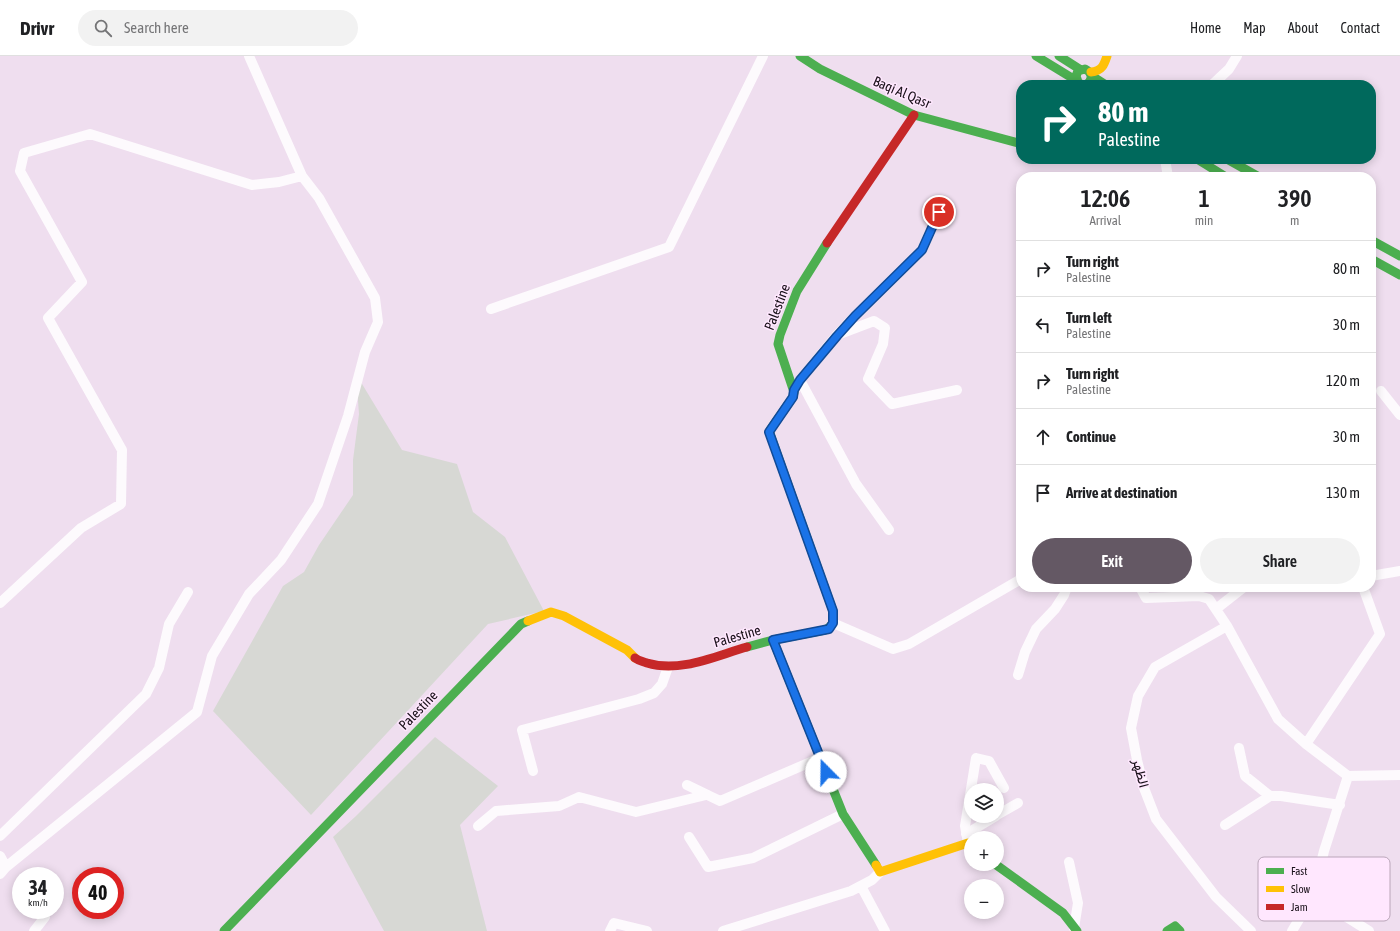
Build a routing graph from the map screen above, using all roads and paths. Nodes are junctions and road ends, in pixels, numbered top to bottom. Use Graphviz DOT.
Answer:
graph roads {
  1 [pos="249,56"];
  2 [pos="763,56"];
  3 [pos="800,56"];
  4 [pos="1036,56"];
  5 [pos="1059,56"];
  6 [pos="1107,56"];
  7 [pos="1237,56"];
  8 [pos="1081,70"];
  9 [pos="1059,71"];
  10 [pos="1091,74"];
  11 [pos="1062,80"];
  12 [pos="1073,80"];
  13 [pos="1078,80"];
  14 [pos="1090,80"];
  15 [pos="1099,80"];
  16 [pos="1217,80"];
  17 [pos="914,115"];
  18 [pos="1016,142"];
  19 [pos="1205,164"];
  20 [pos="1236,164"];
  21 [pos="1218,172"];
  22 [pos="1250,172"];
  23 [pos="302,176"];
  24 [pos="939,212"];
  25 [pos="1376,243"];
  26 [pos="1400,256"];
  27 [pos="1376,262"];
  28 [pos="1400,275"];
  29 [pos="490,309"];
  30 [pos="837,336"];
  31 [pos="800,380"];
  32 [pos="794,390"];
  33 [pos="957,390"];
  34 [pos="1381,391"];
  35 [pos="1400,414"];
  36 [pos="888,530"];
  37 [pos="1400,571"];
  38 [pos="1376,575"];
  39 [pos="1016,582"];
  40 [pos="188,592"];
  41 [pos="1064,592"];
  42 [pos="1143,592"];
  43 [pos="1188,592"];
  44 [pos="1238,592"];
  45 [pos="1365,592"];
  46 [pos="0,603"];
  47 [pos="1216,609"];
  48 [pos="833,623"];
  49 [pos="1227,626"];
  50 [pos="773,640"];
  51 [pos="668,667"];
  52 [pos="1018,675"];
  53 [pos="1306,744"];
  54 [pos="1238,748"];
  55 [pos="820,758"];
  56 [pos="533,771"];
  57 [pos="1400,775"];
  58 [pos="1348,776"];
  59 [pos="972,783"];
  60 [pos="1001,783"];
  61 [pos="687,784"];
  62 [pos="706,794"];
  63 [pos="1270,796"];
  64 [pos="1018,803"];
  65 [pos="1340,805"];
  66 [pos="1004,811"];
  67 [pos="843,814"];
  68 [pos="988,823"];
  69 [pos="1225,825"];
  70 [pos="478,826"];
  71 [pos="979,831"];
  72 [pos="0,836"];
  73 [pos="689,837"];
  74 [pos="964,842"];
  75 [pos="0,856"];
  76 [pos="1323,857"];
  77 [pos="1069,862"];
  78 [pos="3,871"];
  79 [pos="1004,871"];
  80 [pos="880,872"];
  81 [pos="860,886"];
  82 [pos="43,919"];
  83 [pos="1298,921"];
  84 [pos="1354,921"];
  85 [pos="1075,930"];
  86 [pos="34,931"];
  87 [pos="224,931"];
  88 [pos="610,931"];
  89 [pos="647,931"];
  90 [pos="723,931"];
  91 [pos="885,931"];
  92 [pos="1167,931"];
  93 [pos="1180,931"];
  94 [pos="1251,931"];
  95 [pos="1292,931"];
  96 [pos="1370,931"];
  1 -- 23 [label="street"];
  2 -- 29 [label="street"];
  3 -- 17 [label="main road, Baqi Al Qasr"];
  4 -- 9 [label="main road"];
  5 -- 8 [label="main road"];
  6 -- 10 [label="main road"];
  7 -- 16 [label="street"];
  8 -- 10 [label="main road"];
  8 -- 13 [label="main road"];
  9 -- 11 [label="main road"];
  9 -- 12 [label="main road"];
  10 -- 14 [label="main road"];
  10 -- 15 [label="main road"];
  17 -- 18 [label="main road, Baqi Al Qasr"];
  17 -- 32 [label="main road, Palestine"];
  19 -- 21 [label="main road"];
  20 -- 22 [label="main road"];
  23 -- 46 [label="street"];
  23 -- 78 [label="street"];
  24 -- 30 [label="street"];
  25 -- 26 [label="main road"];
  27 -- 28 [label="main road"];
  30 -- 31 [label="street"];
  30 -- 33 [label="street"];
  31 -- 32 [label="street"];
  31 -- 36 [label="street"];
  32 -- 48 [label="main road"];
  34 -- 35 [label="street"];
  37 -- 38 [label="street"];
  39 -- 48 [label="street"];
  40 -- 72 [label="street"];
  41 -- 52 [label="street"];
  42 -- 43 [label="street"];
  43 -- 47 [label="street"];
  44 -- 47 [label="street"];
  45 -- 53 [label="street"];
  47 -- 49 [label="street"];
  48 -- 50 [label="main road, Palestine"];
  49 -- 53 [label="street"];
  49 -- 94 [label="street, الظهر"];
  50 -- 51 [label="main road, Palestine"];
  50 -- 55 [label="main road"];
  51 -- 56 [label="street"];
  51 -- 87 [label="main road, Palestine"];
  53 -- 58 [label="street"];
  54 -- 63 [label="street"];
  55 -- 62 [label="street"];
  55 -- 67 [label="main road"];
  57 -- 58 [label="street"];
  58 -- 65 [label="street"];
  59 -- 60 [label="street"];
  61 -- 62 [label="street"];
  62 -- 70 [label="street"];
  63 -- 65 [label="street"];
  63 -- 69 [label="street"];
  64 -- 66 [label="street"];
  65 -- 76 [label="street"];
  67 -- 73 [label="street"];
  67 -- 80 [label="main road"];
  68 -- 71 [label="street"];
  74 -- 80 [label="main road"];
  75 -- 78 [label="street"];
  77 -- 85 [label="street"];
  79 -- 85 [label="main road"];
  80 -- 81 [label="street"];
  81 -- 90 [label="street"];
  81 -- 91 [label="street"];
  82 -- 86 [label="street"];
  83 -- 95 [label="street"];
  84 -- 96 [label="street"];
  88 -- 89 [label="street"];
  92 -- 93 [label="main road"];
}
